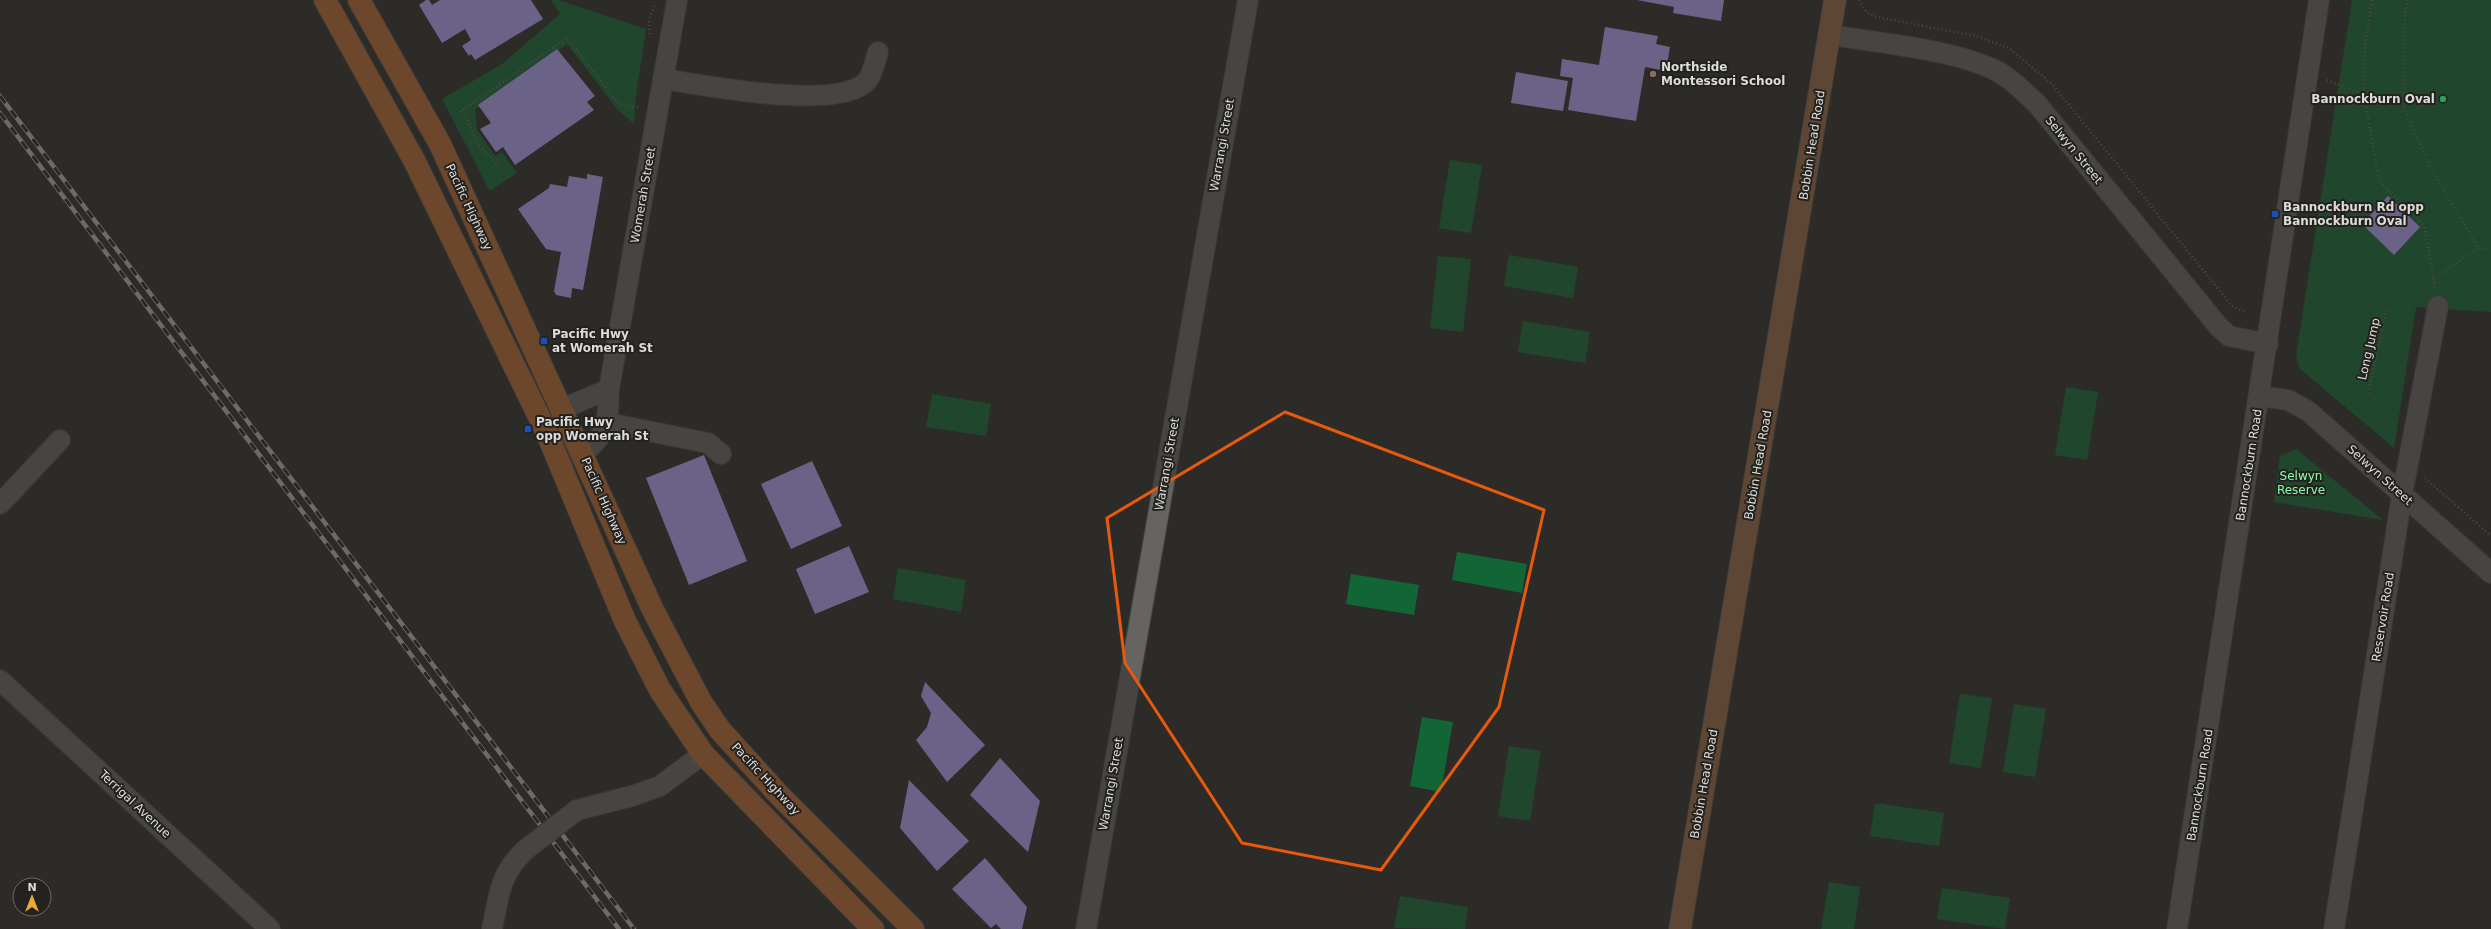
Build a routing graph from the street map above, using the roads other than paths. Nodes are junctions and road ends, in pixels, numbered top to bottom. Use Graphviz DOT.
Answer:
graph roads {
  1 [pos="325,0"];
  2 [pos="359,0"];
  3 [pos="677,0"];
  4 [pos="1248,0"];
  5 [pos="1835,0"];
  6 [pos="2319,0"];
  7 [pos="1830,35"];
  8 [pos="878,52"];
  9 [pos="663,79"];
  10 [pos="2438,306"];
  11 [pos="2268,344"];
  12 [pos="609,390"];
  13 [pos="2260,396"];
  14 [pos="562,409"];
  15 [pos="608,423"];
  16 [pos="60,440"];
  17 [pos="582,453"];
  18 [pos="721,454"];
  19 [pos="2402,495"];
  20 [pos="0,504"];
  21 [pos="2491,573"];
  22 [pos="0,680"];
  23 [pos="703,754"];
  24 [pos="270,929"];
  25 [pos="492,929"];
  26 [pos="873,929"];
  27 [pos="913,929"];
  28 [pos="1086,929"];
  29 [pos="1680,929"];
  30 [pos="2178,929"];
  31 [pos="2334,929"];
  1 -- 23 [label="highway"];
  2 -- 14 [label="highway, Pacific Highway"];
  3 -- 9 [label="street, Womerah Street"];
  4 -- 28 [label="street, Warrangi Street"];
  5 -- 7 [label="main road, Bobbin Head Road"];
  6 -- 11 [label="street, Bannockburn Road"];
  7 -- 11 [label="street, Selwyn Street"];
  7 -- 29 [label="main road, Bobbin Head Road"];
  8 -- 9 [label="street"];
  9 -- 12 [label="street, Womerah Street"];
  10 -- 19 [label="street, Reservoir Road"];
  11 -- 13 [label="street, Bannockburn Road"];
  12 -- 14 [label="street"];
  12 -- 15 [label="street, Womerah Street"];
  13 -- 19 [label="street, Selwyn Street"];
  13 -- 30 [label="street, Bannockburn Road"];
  14 -- 17 [label="highway, Pacific Highway"];
  15 -- 17 [label="street"];
  15 -- 18 [label="street"];
  16 -- 20 [label="street"];
  17 -- 27 [label="highway, Pacific Highway"];
  19 -- 21 [label="street, Selwyn Street"];
  19 -- 31 [label="street, Reservoir Road"];
  22 -- 24 [label="street, Terrigal Avenue"];
  23 -- 25 [label="street, bridge"];
  23 -- 26 [label="highway"];
}
